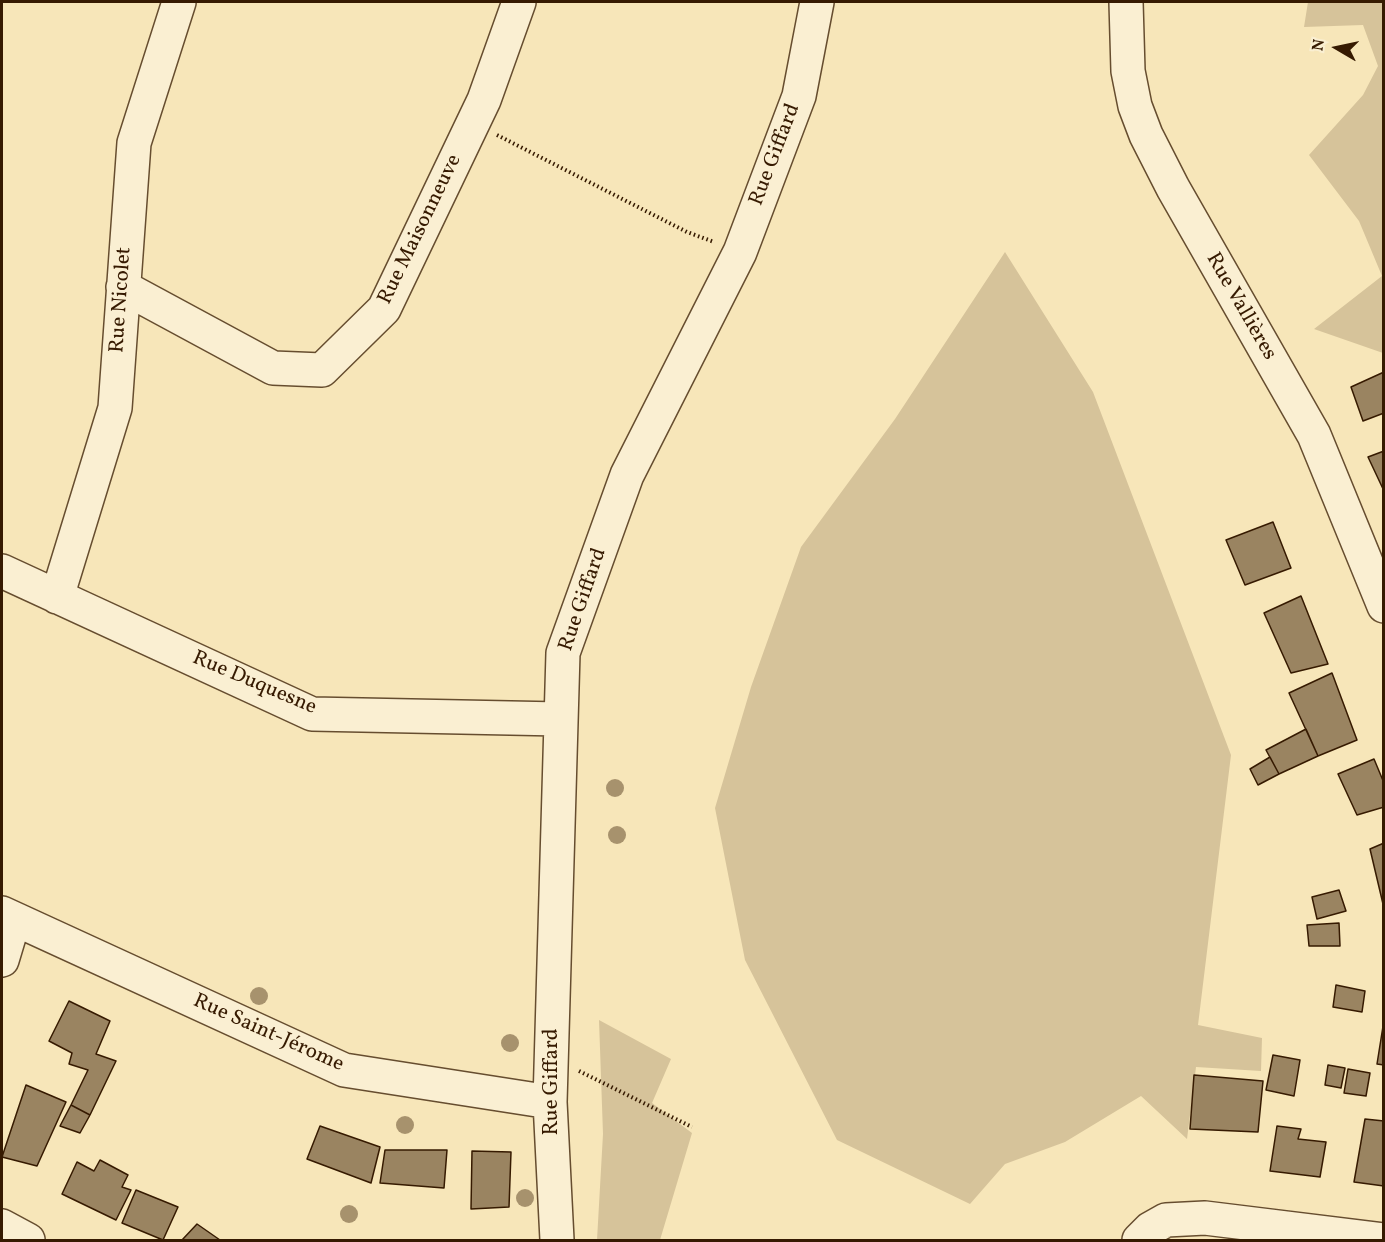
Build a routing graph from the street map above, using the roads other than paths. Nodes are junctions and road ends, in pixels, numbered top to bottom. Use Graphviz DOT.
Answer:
graph roads {
  1 [pos="179,2"];
  2 [pos="519,2"];
  3 [pos="817,2"];
  4 [pos="1126,2"];
  5 [pos="123,286"];
  6 [pos="2,571"];
  7 [pos="57,597"];
  8 [pos="1383,606"];
  9 [pos="561,719"];
  10 [pos="8,917"];
  11 [pos="2,960"];
  12 [pos="550,1102"];
  13 [pos="2,1226"];
  14 [pos="28,1240"];
  15 [pos="557,1240"];
  16 [pos="1139,1240"];
  17 [pos="1383,1240"];
  1 -- 5 [label="street, Rue Nicolet"];
  2 -- 5 [label="street, Rue Maisonneuve"];
  3 -- 9 [label="street, Rue Giffard"];
  4 -- 8 [label="street, Rue Vallières"];
  5 -- 7 [label="street, Rue Nicolet"];
  6 -- 7 [label="street, Rue Duquesne"];
  7 -- 9 [label="street, Rue Duquesne"];
  9 -- 12 [label="street, Rue Giffard"];
  10 -- 11 [label="street"];
  10 -- 12 [label="street, Rue Saint-Jérome"];
  12 -- 15 [label="street, Rue Giffard"];
  13 -- 14 [label="street"];
  16 -- 17 [label="street"];
}
